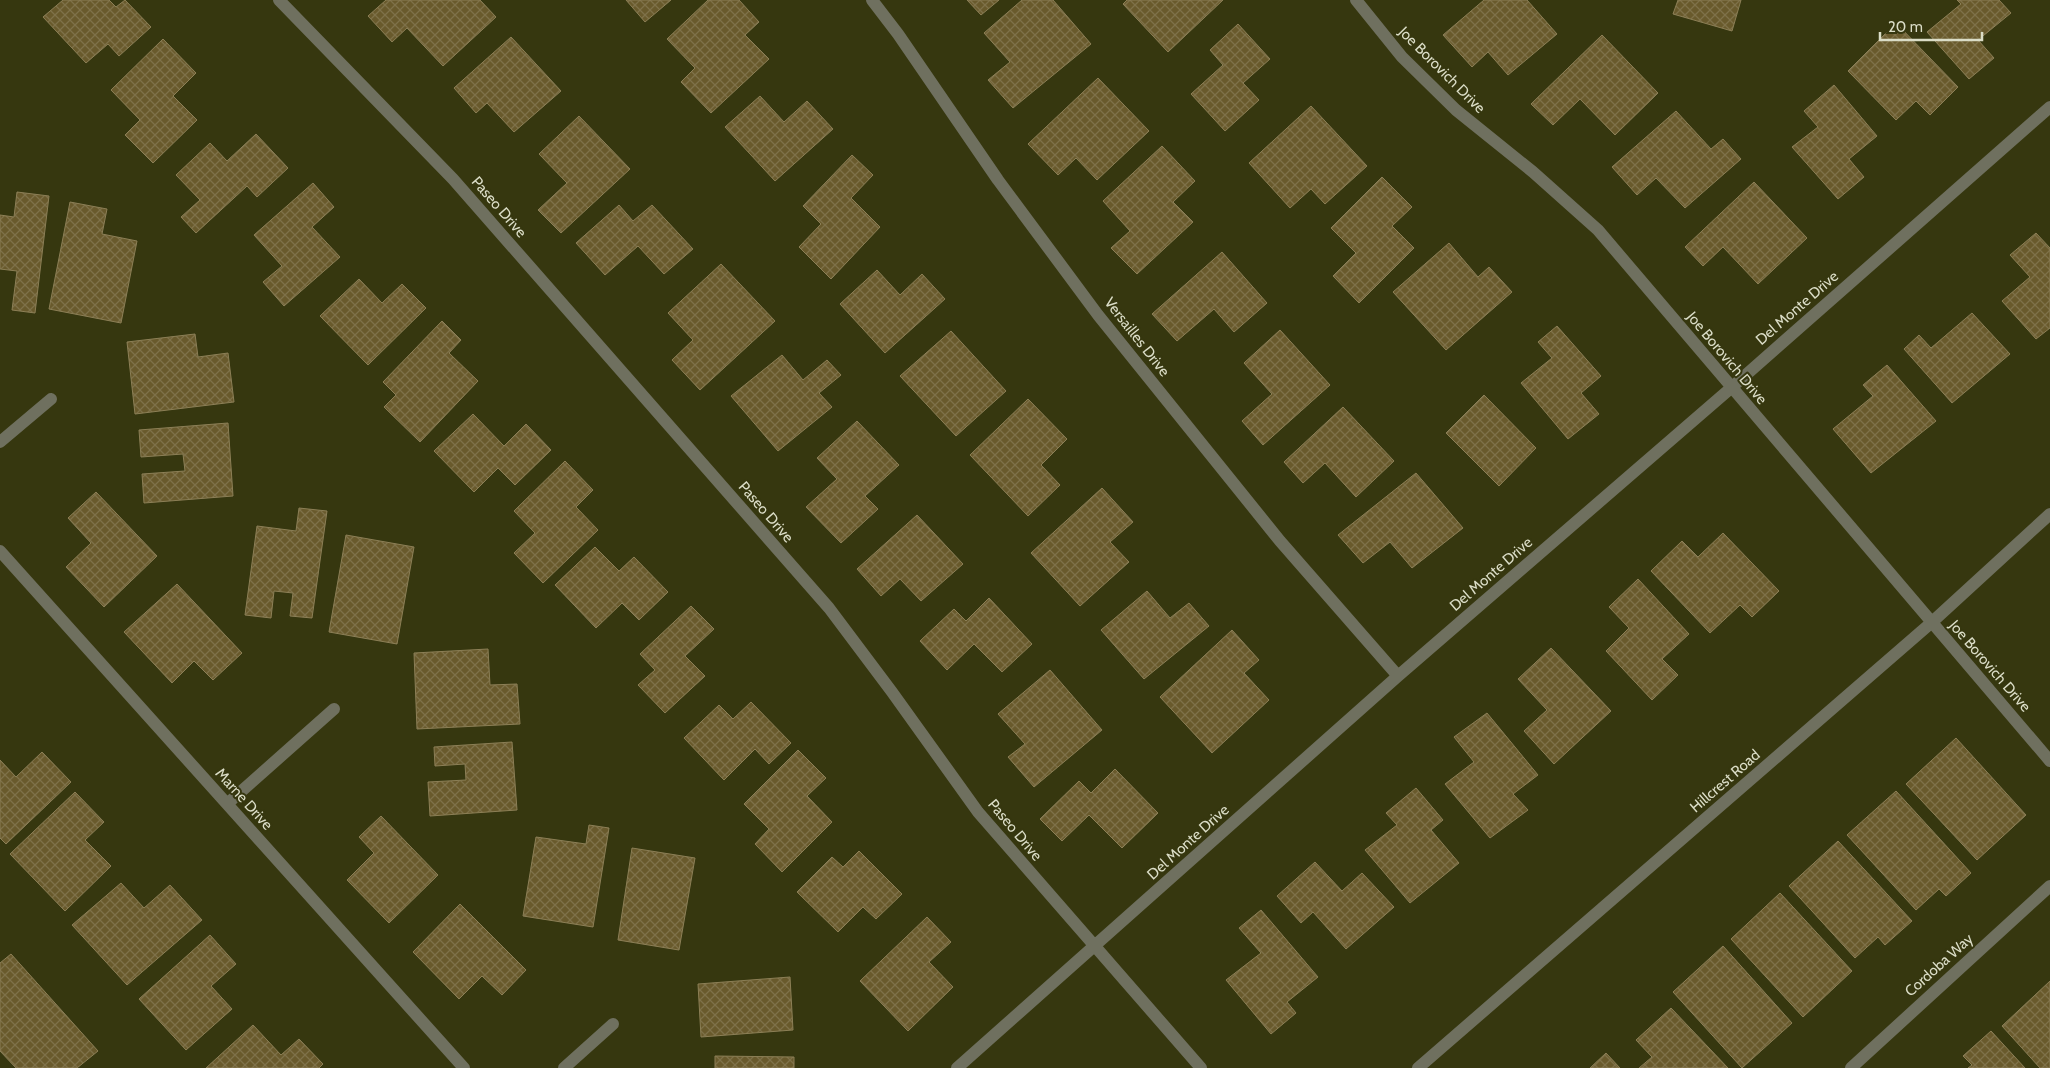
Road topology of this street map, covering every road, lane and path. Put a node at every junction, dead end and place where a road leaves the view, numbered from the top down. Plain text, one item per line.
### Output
1 (279, 0) edge
2 (872, 0) edge
3 (1356, 0) edge
4 (2050, 107) edge
5 (1731, 388) junction
6 (51, 399) dead end
7 (0, 442) edge
8 (2050, 514) edge
9 (0, 551) edge
10 (1931, 623) junction
11 (1398, 676) junction
12 (334, 709) dead end
13 (2050, 761) edge
14 (227, 804) junction
15 (2050, 886) edge
16 (1094, 947) junction
17 (613, 1024) dead end
18 (464, 1068) edge
19 (564, 1068) edge
20 (957, 1068) edge
21 (1201, 1068) edge
22 (1418, 1068) edge
23 (1850, 1068) edge

1 - 16 street, Paseo Drive
2 - 11 street, Versailles Drive
3 - 5 street, Joe Borovich Drive
4 - 5 street, Del Monte Drive
5 - 10 street, Joe Borovich Drive
5 - 11 street, Del Monte Drive
6 - 7 street
8 - 10 street, Hillcrest Road
9 - 14 street, Marne Drive
10 - 13 street, Joe Borovich Drive
10 - 22 street, Hillcrest Road
11 - 16 street, Del Monte Drive
12 - 14 street
14 - 18 street, Marne Drive
15 - 23 street, Cordoba Way
16 - 20 street, Del Monte Drive
16 - 21 street, Paseo Drive
17 - 19 street

